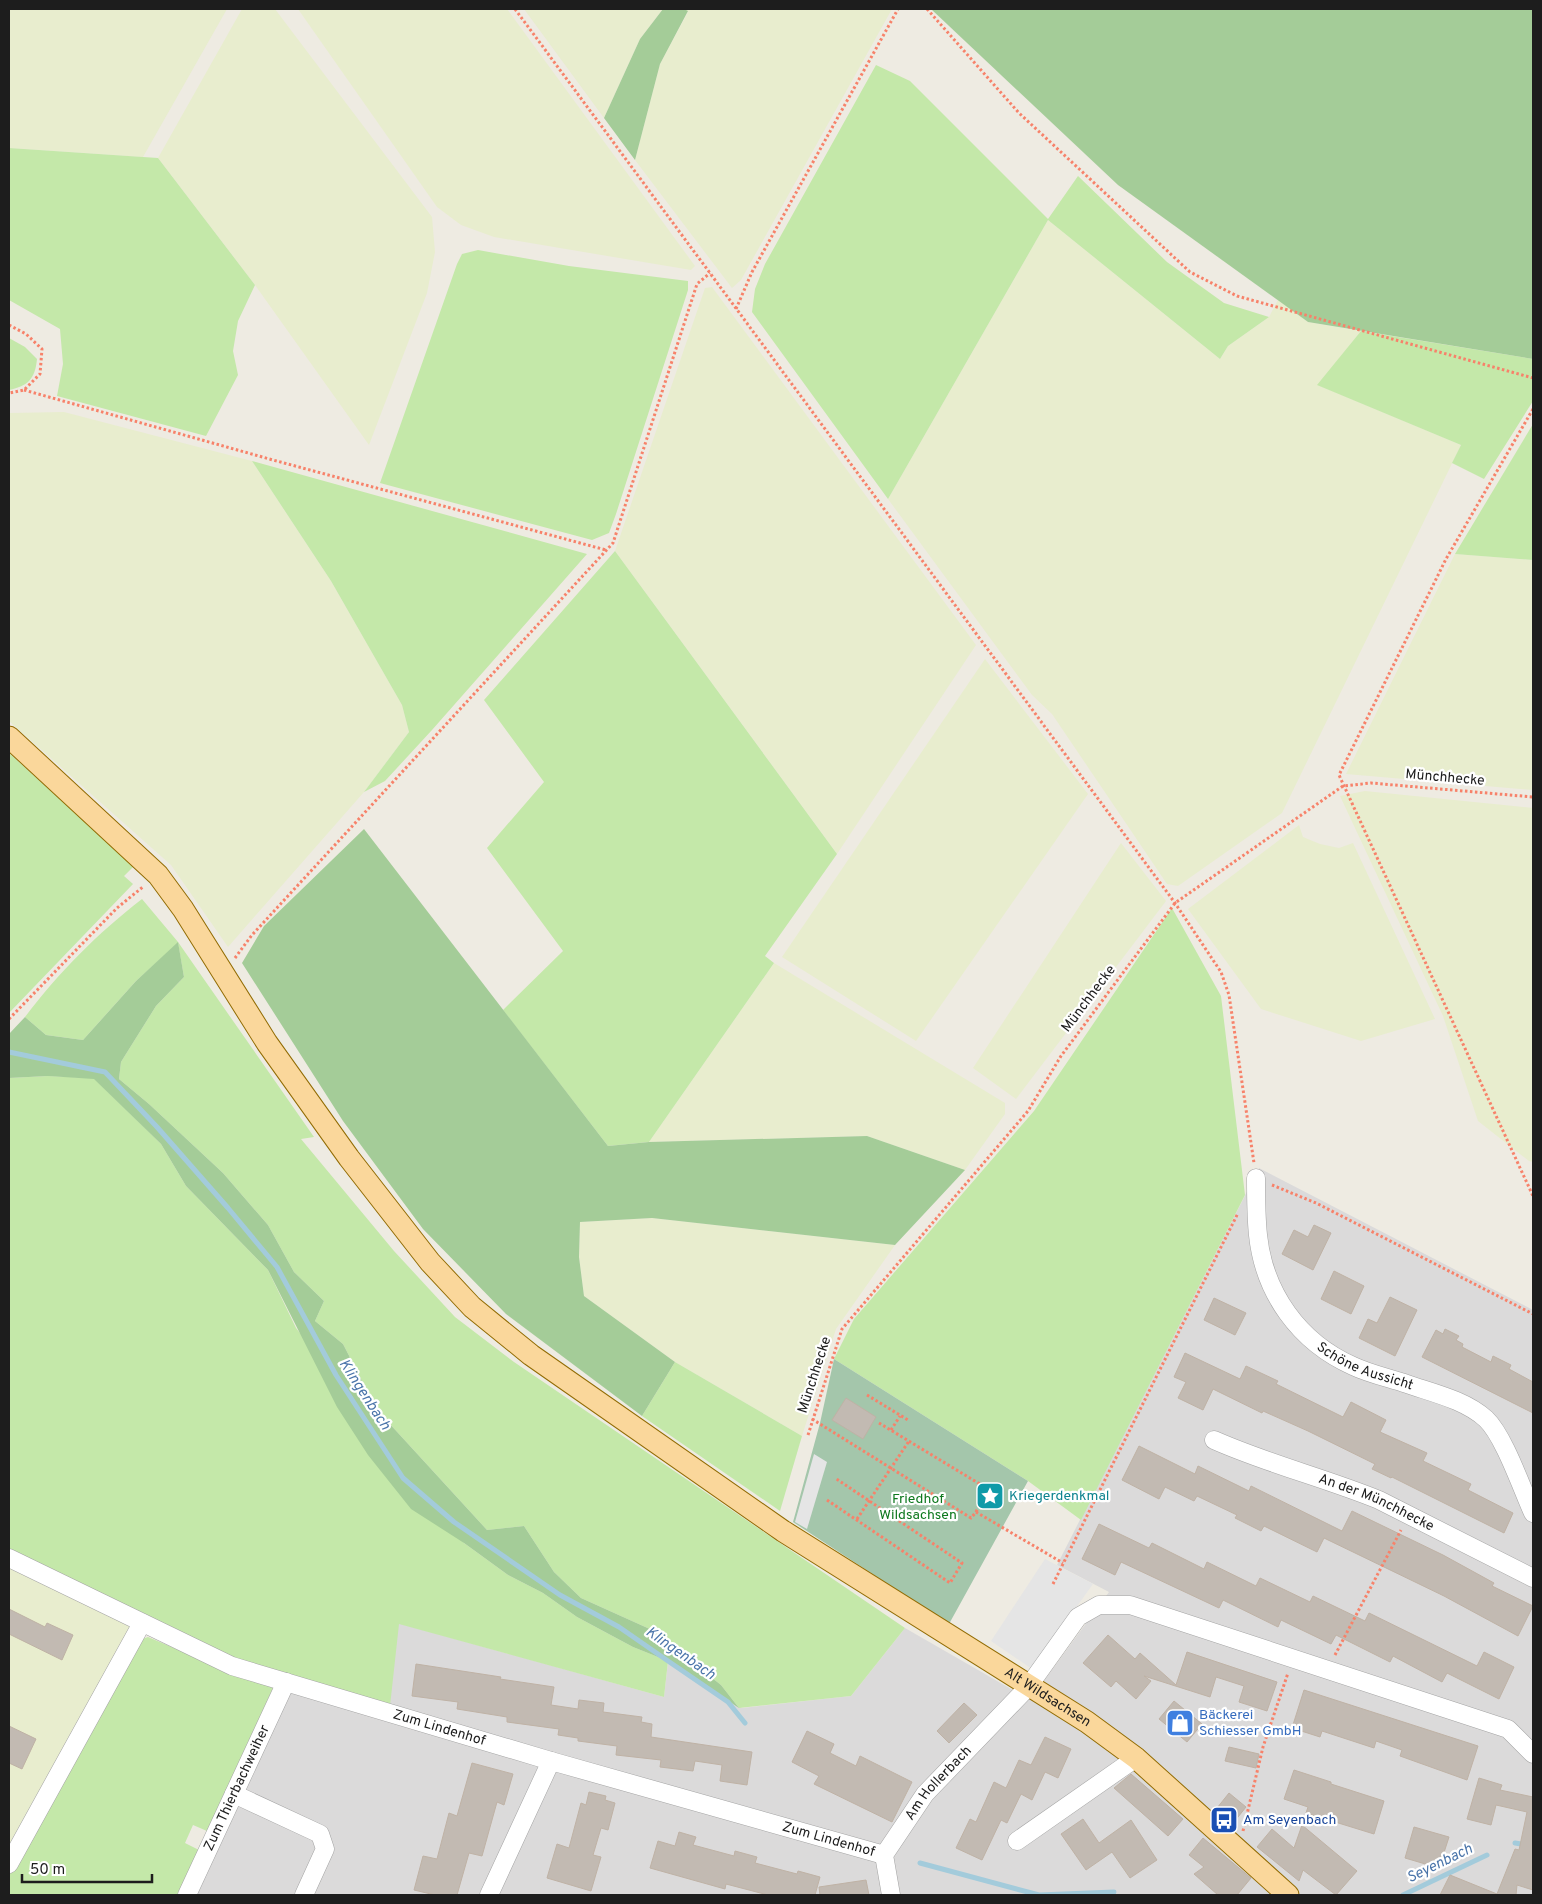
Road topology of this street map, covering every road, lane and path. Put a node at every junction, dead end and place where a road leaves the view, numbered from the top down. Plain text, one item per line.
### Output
1 (515, 9) edge
2 (898, 9) edge
3 (927, 9) edge
4 (710, 273) junction
5 (736, 309) junction
6 (9, 325) edge
7 (1533, 378) edge
8 (24, 390) junction
9 (9, 393) edge
10 (1533, 409) edge
11 (606, 550) junction
12 (9, 737) edge
13 (1342, 786) junction
14 (1533, 797) edge
15 (158, 875) junction
16 (1175, 903) junction
17 (223, 975) junction
18 (9, 1019) edge
19 (1256, 1178) junction
20 (1533, 1196) edge
21 (1243, 1204) dead end
22 (1533, 1314) edge
23 (867, 1395) dead end
24 (900, 1416) junction
25 (812, 1419) junction
26 (908, 1420) dead end
27 (879, 1423) dead end
28 (891, 1430) junction
29 (808, 1435) dead end
30 (1214, 1440) dead end
31 (909, 1442) junction
32 (891, 1468) junction
33 (835, 1478) dead end
34 (988, 1489) junction
35 (984, 1496) junction
36 (827, 1500) dead end
37 (869, 1501) junction
38 (976, 1512) junction
39 (1409, 1514) junction
40 (1533, 1514) edge
41 (857, 1519) junction
42 (9, 1558) edge
43 (1064, 1563) junction
44 (1533, 1578) edge
45 (1053, 1584) dead end
46 (142, 1623) junction
47 (1294, 1659) junction
48 (1328, 1670) junction
49 (286, 1682) junction
50 (1028, 1686) junction
51 (1533, 1754) edge
52 (1136, 1758) junction
53 (551, 1761) junction
54 (234, 1794) junction
55 (1017, 1841) dead end
56 (1238, 1851) junction
57 (884, 1856) junction
58 (9, 1864) edge
59 (187, 1895) edge
60 (304, 1895) edge
61 (489, 1895) edge
62 (891, 1895) edge
63 (1288, 1895) edge

1 - 4 path
2 - 5 path
3 - 7 path
4 - 5 path
4 - 11 path
5 - 16 path
6 - 8 path
8 - 9 path
8 - 11 path
10 - 13 path
11 - 17 path
12 - 15 main road, Alt Wildsachsen
13 - 14 path, Münchhecke
13 - 16 path, Münchhecke
13 - 20 path
15 - 17 main road, Alt Wildsachsen
15 - 18 path
16 - 19 path
16 - 25 path, Münchhecke
17 - 50 main road, Alt Wildsachsen
19 - 22 path
19 - 40 street, Schöne Aussicht
21 - 43 path
23 - 24 path
24 - 26 path
24 - 28 path
25 - 29 path, Münchhecke
25 - 32 path
27 - 28 path
28 - 31 path
30 - 39 street, An der Münchhecke
31 - 32 path
31 - 34 path
32 - 37 path
32 - 38 path
33 - 37 path
34 - 35 path
34 - 35 path
35 - 38 path
36 - 41 path
37 - 41 path
37 - 41 path
38 - 43 path
39 - 44 street, An der Münchhecke
39 - 48 path
42 - 46 street, Zum Lindenhof
43 - 45 path
46 - 49 street, Zum Lindenhof
46 - 58 street
47 - 48 street
47 - 50 street
47 - 56 path
48 - 51 street
49 - 53 street, Zum Lindenhof
49 - 54 street, Zum Thierbachweiher
50 - 52 main road, Alt Wildsachsen
50 - 57 street, Am Hollerbach
52 - 55 street
52 - 56 main road, Alt Wildsachsen
53 - 57 street, Zum Lindenhof
53 - 61 street
54 - 59 street, Zum Thierbachweiher
54 - 60 street
56 - 63 main road, Alt Wildsachsen
57 - 62 street

